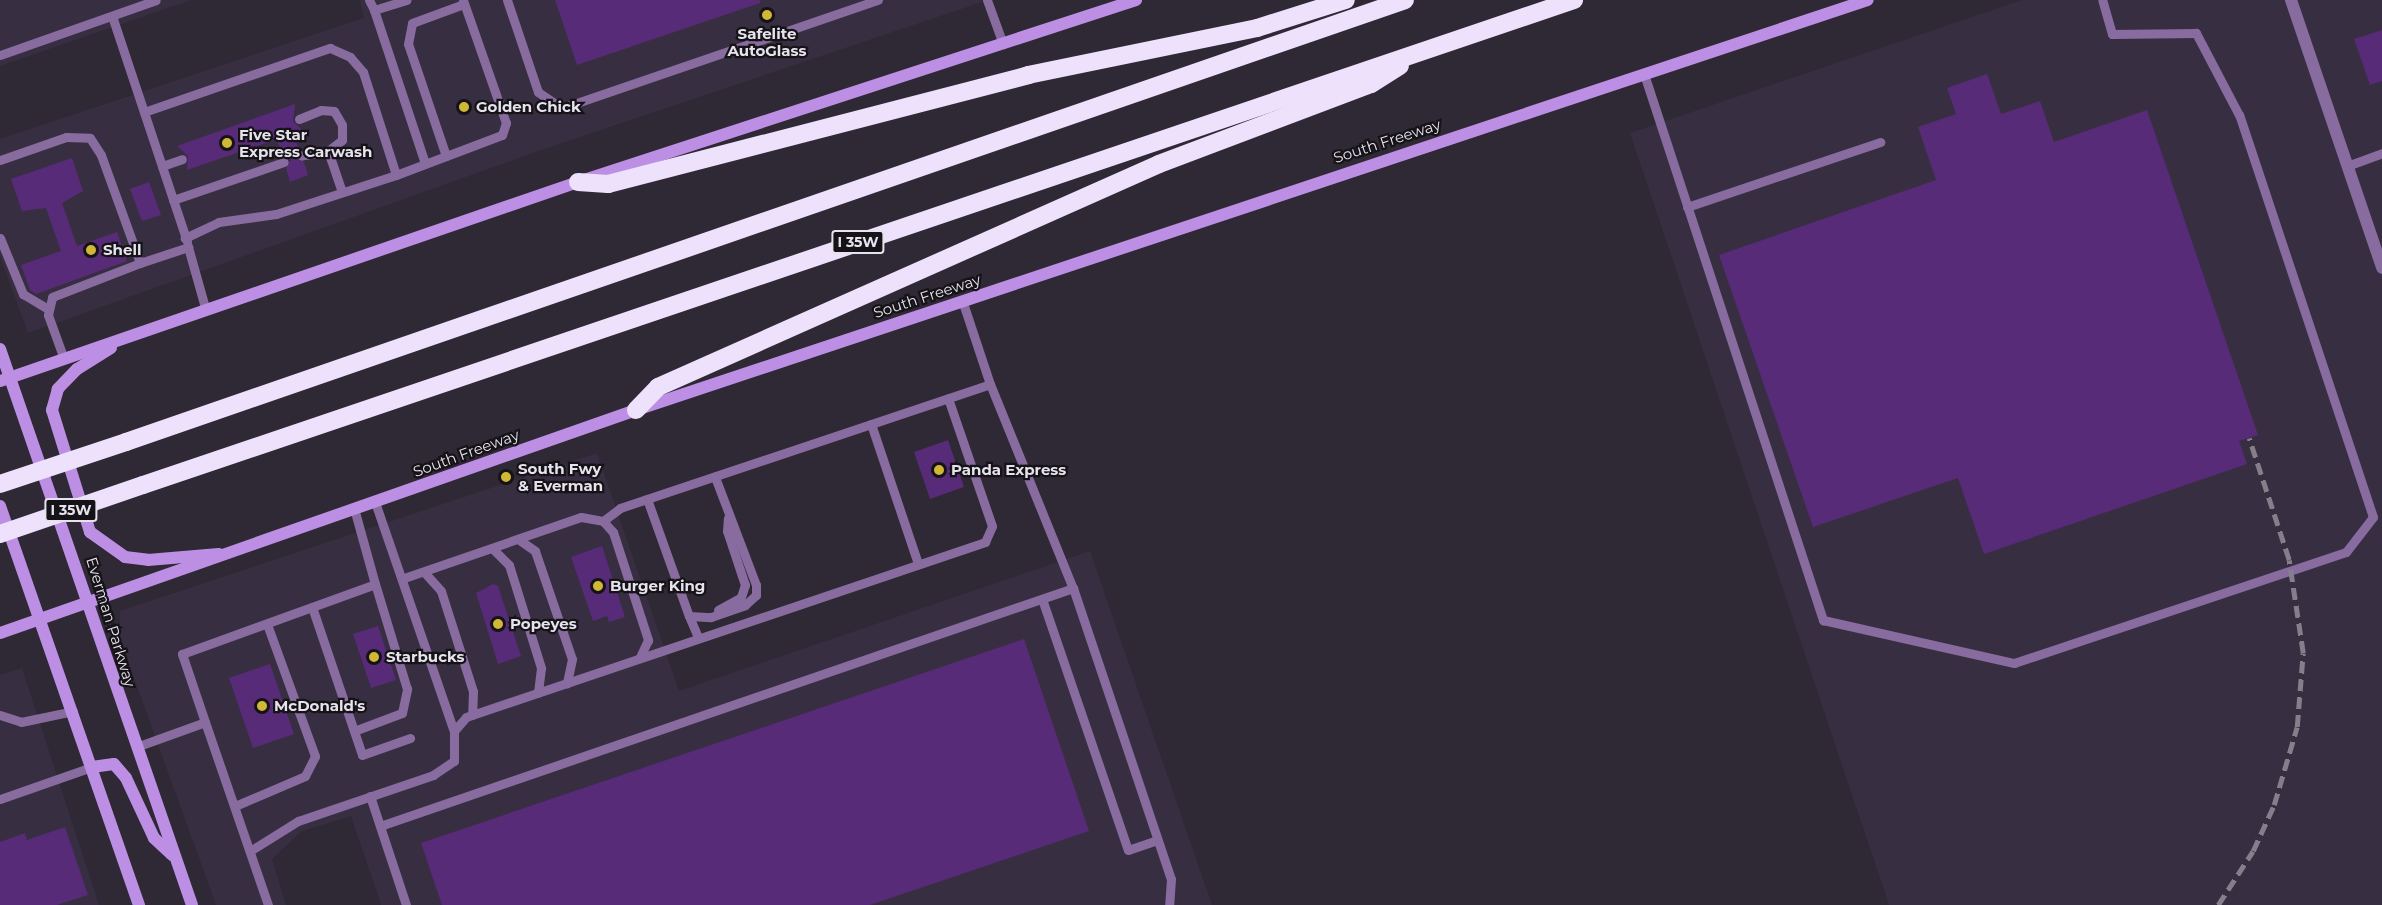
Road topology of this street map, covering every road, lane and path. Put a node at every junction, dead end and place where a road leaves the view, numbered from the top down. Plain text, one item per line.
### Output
1 (156, 0) edge
2 (369, 0) edge
3 (407, 0) edge
4 (507, 0) edge
5 (878, 0) edge
6 (987, 0) edge
7 (1136, 0) edge
8 (1346, 0) edge
9 (1405, 0) edge
10 (1574, 0) edge
11 (1868, 0) edge
12 (2102, 0) edge
13 (2291, 0) edge
14 (463, 2) edge
15 (374, 10) junction
16 (111, 16) junction
17 (1003, 44) junction
18 (1422, 51) junction
19 (0, 55) edge
20 (1644, 74) junction
21 (144, 112) junction
22 (299, 119) dead end
23 (1880, 142) dead end
24 (328, 151) junction
25 (2382, 153) edge
26 (301, 156) dead end
27 (446, 156) junction
28 (182, 159) dead end
29 (0, 160) edge
30 (284, 162) dead end
31 (425, 164) junction
32 (162, 166) junction
33 (2348, 166) junction
34 (396, 175) junction
35 (578, 182) junction
36 (342, 192) junction
37 (173, 200) junction
38 (1687, 207) junction
39 (0, 238) edge
40 (187, 242) junction
41 (140, 263) junction
42 (2382, 268) edge
43 (963, 303) junction
44 (48, 309) junction
45 (206, 311) junction
46 (127, 338) junction
47 (0, 349) edge
48 (64, 359) junction
49 (5, 379) edge
50 (990, 384) junction
51 (948, 398) junction
52 (636, 410) junction
53 (871, 424) junction
54 (715, 477) junction
55 (0, 484) edge
56 (647, 499) junction
57 (376, 505) junction
58 (0, 506) edge
59 (355, 512) junction
60 (603, 521) junction
61 (0, 534) edge
62 (518, 539) junction
63 (492, 548) junction
64 (237, 553) junction
65 (918, 564) junction
66 (424, 572) junction
67 (404, 578) junction
68 (375, 585) junction
69 (1072, 588) junction
70 (1042, 598) junction
71 (92, 603) junction
72 (312, 607) junction
73 (689, 616) junction
74 (41, 620) junction
75 (267, 624) junction
76 (0, 633) edge
77 (698, 637) junction
78 (640, 657) junction
79 (567, 683) junction
80 (538, 693) junction
81 (73, 711) junction
82 (0, 715) edge
83 (472, 715) junction
84 (205, 722) junction
85 (454, 730) junction
86 (354, 731) junction
87 (410, 738) dead end
88 (136, 747) junction
89 (92, 767) junction
90 (370, 796) junction
91 (0, 800) edge
92 (235, 806) junction
93 (380, 826) junction
94 (1157, 840) junction
95 (250, 851) junction
96 (176, 857) junction
97 (139, 905) edge
98 (192, 905) edge
99 (268, 905) edge
100 (406, 905) edge
101 (1169, 905) edge

1 - 16 lane
2 - 15 lane
3 - 15 lane
4 - 5 lane
6 - 17 lane
7 - 17 main road
8 - 35 highway
9 - 55 highway, bridge
10 - 18 highway, I 35W
11 - 20 main road, South Freeway
12 - 38 lane
13 - 33 street
14 - 27 lane
14 - 27 lane
15 - 31 lane
16 - 19 lane
16 - 21 lane
17 - 35 main road
18 - 52 highway
18 - 61 highway, I 35W, bridge
20 - 38 lane
20 - 43 main road, South Freeway
21 - 32 lane
21 - 34 lane
22 - 24 lane
23 - 38 lane
24 - 26 lane
24 - 36 lane
25 - 33 lane
27 - 31 lane
28 - 32 lane
29 - 41 lane
30 - 37 lane
31 - 34 lane
32 - 37 lane
33 - 42 street
34 - 36 lane
35 - 45 main road
36 - 40 lane
37 - 40 lane
39 - 44 lane
40 - 41 lane
40 - 45 lane
41 - 44 lane
43 - 50 lane
43 - 52 main road, South Freeway
44 - 48 lane
45 - 46 main road
46 - 48 main road
46 - 64 main road
47 - 49 main road, Everman Parkway
48 - 49 main road
49 - 71 main road, Everman Parkway
50 - 51 lane
50 - 69 lane
51 - 53 lane
51 - 65 lane
52 - 57 main road, South Freeway
53 - 54 lane
53 - 65 lane
54 - 56 lane
54 - 73 lane
56 - 60 lane
56 - 73 lane
57 - 59 main road, South Freeway
57 - 67 lane
58 - 74 main road
59 - 64 main road, South Freeway
59 - 68 lane
60 - 62 lane
60 - 78 lane
62 - 63 lane
62 - 79 lane
63 - 66 lane
63 - 80 lane
64 - 71 main road, South Freeway
65 - 77 lane
66 - 67 lane
66 - 83 lane
67 - 85 lane
68 - 72 lane
68 - 86 lane
69 - 70 lane
69 - 94 lane
70 - 93 lane
70 - 94 lane
71 - 74 main road, South Freeway
71 - 88 main road, Everman Parkway
72 - 75 lane
72 - 86 lane
73 - 77 lane
74 - 76 main road, South Freeway
74 - 81 main road
75 - 84 lane
75 - 92 lane
77 - 78 lane
78 - 79 lane
79 - 80 lane
80 - 83 lane
81 - 82 lane
81 - 89 main road
83 - 85 lane
84 - 88 lane
84 - 92 lane
85 - 90 lane
86 - 87 lane
88 - 96 main road, Everman Parkway
89 - 91 lane
89 - 96 main road
89 - 97 main road
90 - 93 lane
90 - 95 lane
92 - 95 lane
93 - 100 lane
94 - 101 lane
95 - 99 lane
96 - 98 main road, Everman Parkway

